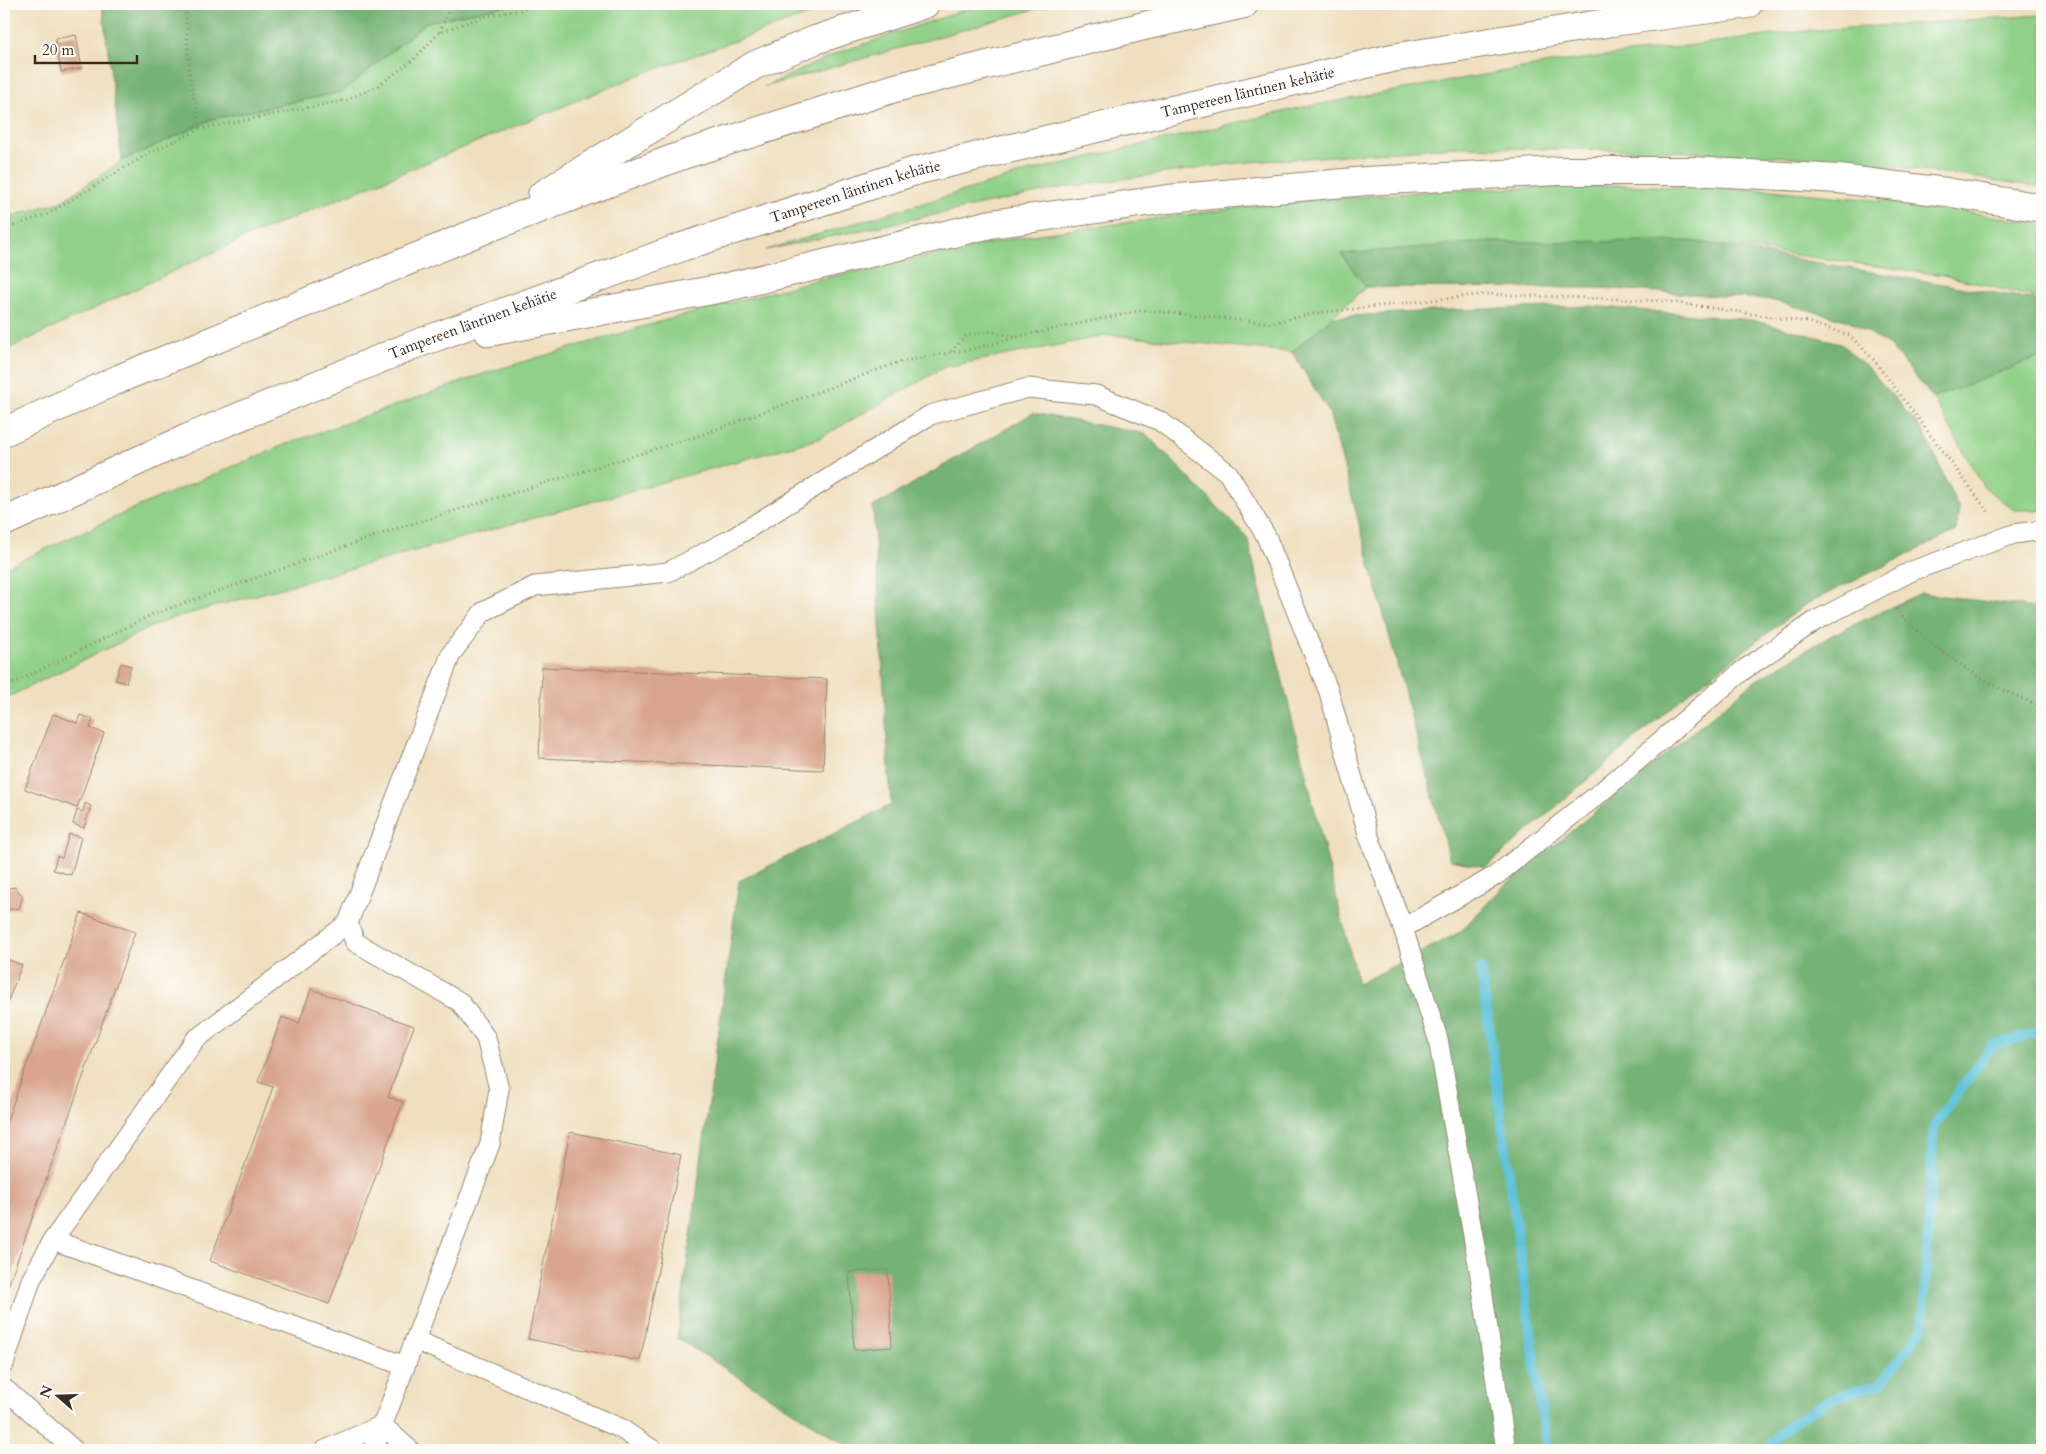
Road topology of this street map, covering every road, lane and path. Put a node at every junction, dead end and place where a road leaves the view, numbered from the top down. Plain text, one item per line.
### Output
1 (190, 4) edge
2 (450, 4) edge
3 (550, 4) edge
4 (926, 4) edge
5 (1244, 4) edge
6 (1748, 4) edge
7 (440, 32) junction
8 (200, 129) junction
9 (2042, 208) edge
10 (488, 228) junction
11 (4, 229) edge
12 (1017, 337) junction
13 (411, 346) junction
14 (950, 351) junction
15 (4, 432) edge
16 (4, 522) edge
17 (2042, 530) edge
18 (2014, 534) junction
19 (1879, 589) junction
20 (4, 688) edge
21 (2042, 706) edge
22 (348, 923) junction
23 (1403, 928) junction
24 (52, 1240) junction
25 (415, 1340) junction
26 (4, 1364) edge
27 (405, 1366) junction
28 (4, 1388) edge
29 (382, 1425) junction
30 (74, 1450) edge
31 (325, 1450) edge
32 (373, 1450) edge
33 (410, 1450) edge
34 (653, 1450) edge
35 (1506, 1450) edge

1 - 8 path
2 - 7 path
3 - 7 path
4 - 10 highway
5 - 10 highway
6 - 13 highway, Tampereen läntinen kehätie
7 - 8 path
8 - 11 path
9 - 13 highway
10 - 15 highway
12 - 14 path
12 - 14 path
12 - 18 path
13 - 16 highway, Tampereen läntinen kehätie
14 - 20 path
17 - 18 lane
18 - 19 lane
19 - 21 path
19 - 23 lane
22 - 23 lane
22 - 24 lane
22 - 25 lane
23 - 35 lane
24 - 26 lane
24 - 27 lane
25 - 27 lane
25 - 34 lane
27 - 29 lane
28 - 30 lane
29 - 31 lane
29 - 32 lane
29 - 33 lane

